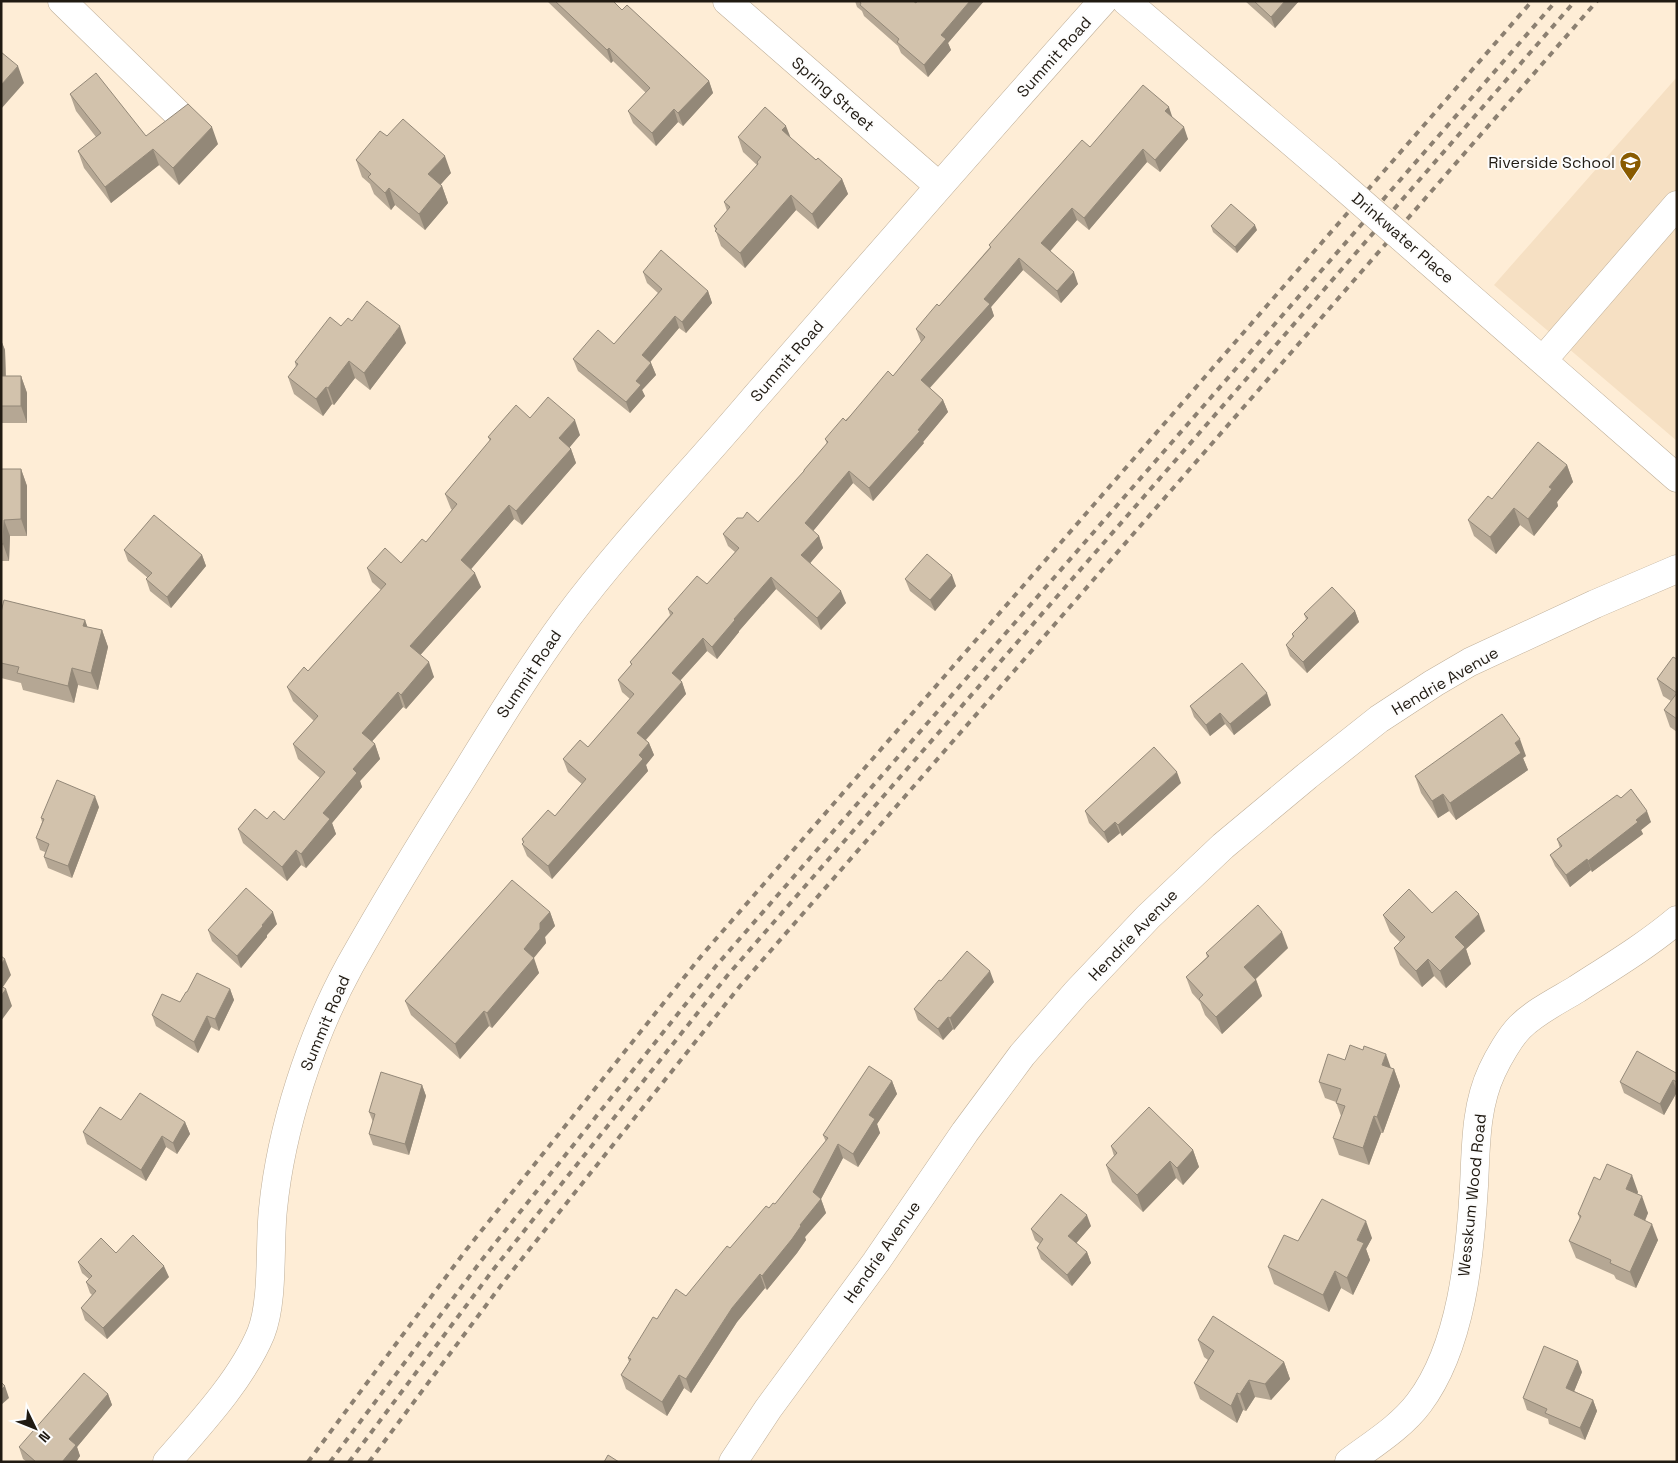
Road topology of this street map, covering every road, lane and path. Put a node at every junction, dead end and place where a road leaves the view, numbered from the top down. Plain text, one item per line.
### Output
1 (62, 1) edge
2 (727, 1) edge
3 (1103, 1) edge
4 (1126, 1) edge
5 (178, 114) edge
6 (939, 186) junction
7 (1677, 205) edge
8 (1542, 360) junction
9 (1677, 478) edge
10 (1677, 569) edge
11 (1677, 920) edge
12 (167, 1462) edge
13 (733, 1462) edge
14 (1349, 1462) edge

1 - 5 street
2 - 6 street, Spring Street
3 - 6 street, Summit Road
4 - 8 street, Drinkwater Place, bridge
6 - 12 street, Summit Road
7 - 8 street
8 - 9 street, Drinkwater Place
10 - 13 street, Hendrie Avenue
11 - 14 street, Wesskum Wood Road

